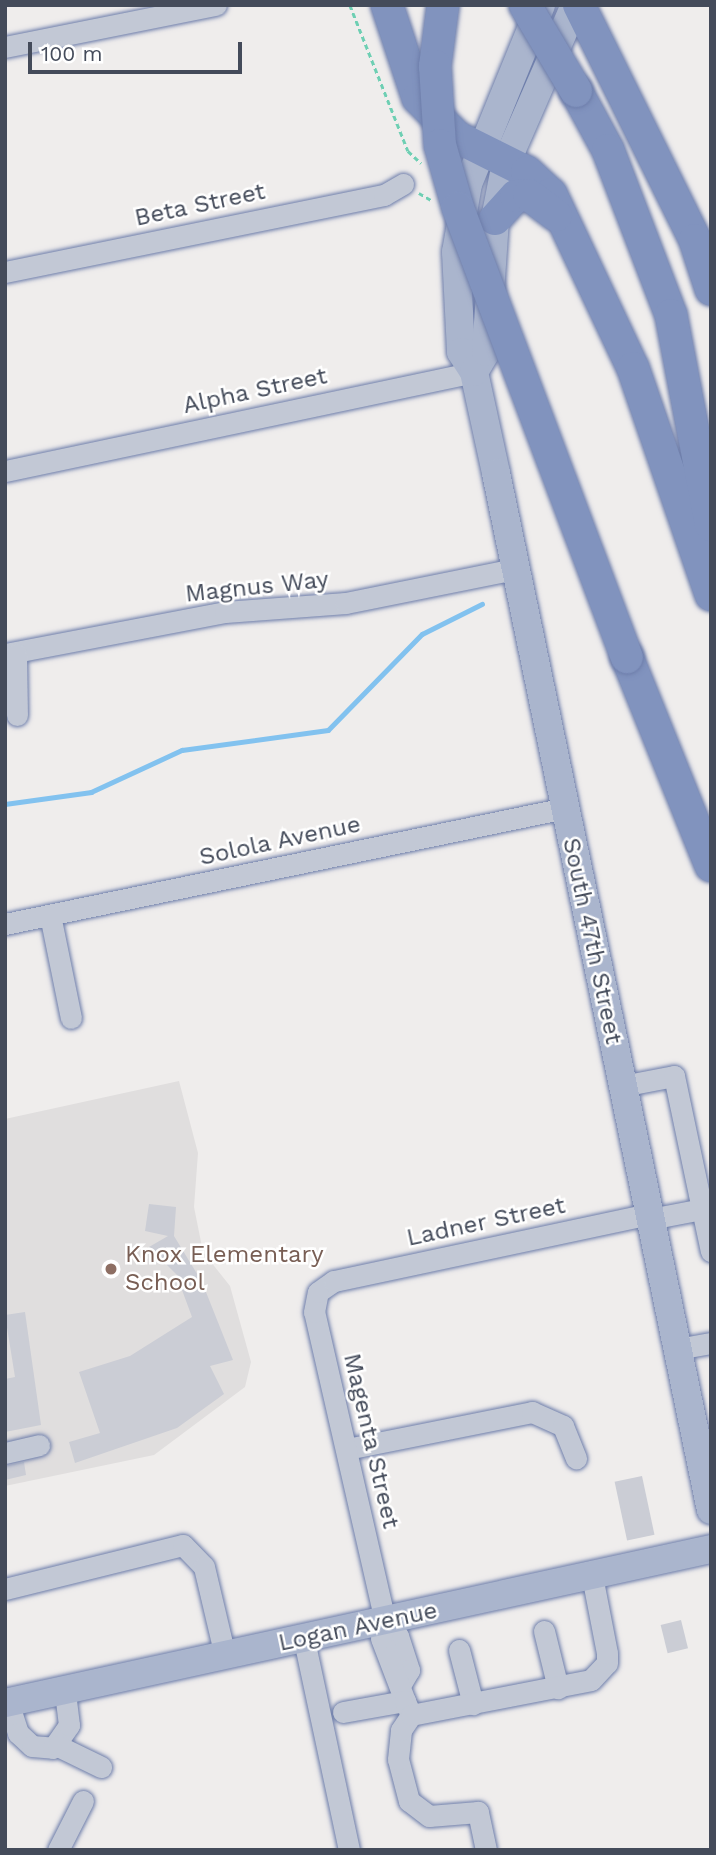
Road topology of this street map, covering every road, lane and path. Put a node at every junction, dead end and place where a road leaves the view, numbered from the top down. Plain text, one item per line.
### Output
1 (216, 5) edge
2 (350, 5) edge
3 (387, 5) edge
4 (443, 5) edge
5 (525, 5) edge
6 (541, 5) edge
7 (577, 5) edge
8 (5, 47) edge
9 (492, 157) junction
10 (426, 166) dead end
11 (404, 184) dead end
12 (432, 192) dead end
13 (435, 202) dead end
14 (495, 219) junction
15 (570, 230) junction
16 (5, 272) edge
17 (711, 289) edge
18 (474, 372) junction
19 (5, 471) edge
20 (711, 525) edge
21 (514, 569) junction
22 (711, 595) edge
23 (11, 654) edge
24 (17, 715) dead end
25 (565, 808) junction
26 (711, 866) edge
27 (50, 915) junction
28 (5, 924) edge
29 (71, 1018) dead end
30 (622, 1086) junction
31 (702, 1209) junction
32 (650, 1216) junction
33 (711, 1251) edge
34 (334, 1281) joint
35 (711, 1343) edge
36 (677, 1349) junction
37 (39, 1445) dead end
38 (347, 1448) junction
39 (5, 1453) edge
40 (576, 1459) dead end
41 (711, 1510) edge
42 (711, 1549) edge
43 (592, 1576) junction
44 (5, 1589) edge
45 (385, 1621) junction
46 (544, 1632) dead end
47 (304, 1640) junction
48 (459, 1650) dead end
49 (225, 1656) junction
50 (558, 1688) junction
51 (65, 1691) junction
52 (406, 1699) junction
53 (7, 1702) edge
54 (473, 1704) junction
55 (343, 1712) dead end
56 (58, 1746) junction
57 (102, 1767) dead end
58 (83, 1801) dead end
59 (58, 1850) edge
60 (349, 1850) edge
61 (486, 1850) edge

1 - 8 street
2 - 10 path
3 - 9 highway
4 - 26 highway, bridge
5 - 20 highway, bridge
6 - 9 main road, South 47th Street
7 - 9 main road, South 47th Street
7 - 17 highway
9 - 14 main road, South 47th Street
9 - 15 highway
9 - 18 main road, South 47th Street
11 - 16 street, Beta Street
12 - 13 path
14 - 15 highway
14 - 18 main road, South 47th Street
15 - 22 highway
18 - 19 street, Alpha Street
18 - 21 main road, South 47th Street
21 - 23 street, Magnus Way
21 - 25 main road, South 47th Street
23 - 24 street
25 - 27 street, Solola Avenue
25 - 30 main road, South 47th Street
27 - 28 street, Solola Avenue
27 - 29 street
30 - 31 street
30 - 32 main road, South 47th Street
31 - 32 street, Ladner Street
31 - 33 street
32 - 34 street, Ladner Street
32 - 36 main road, South 47th Street
34 - 38 street, Magenta Street
35 - 36 street
36 - 41 main road, South 47th Street
37 - 39 street
38 - 40 street
38 - 45 street, Magenta Street
42 - 43 main road, Logan Avenue
43 - 45 main road, Logan Avenue
43 - 50 street
44 - 49 street
45 - 47 main road, Logan Avenue
45 - 52 street, Magenta Street
46 - 50 street
47 - 49 main road, Logan Avenue
47 - 60 street
48 - 54 street
49 - 51 main road, Logan Avenue
50 - 54 street
51 - 53 main road, Logan Avenue
51 - 56 street
52 - 54 street
52 - 55 street
52 - 61 street
53 - 56 street
56 - 57 street
58 - 59 street

